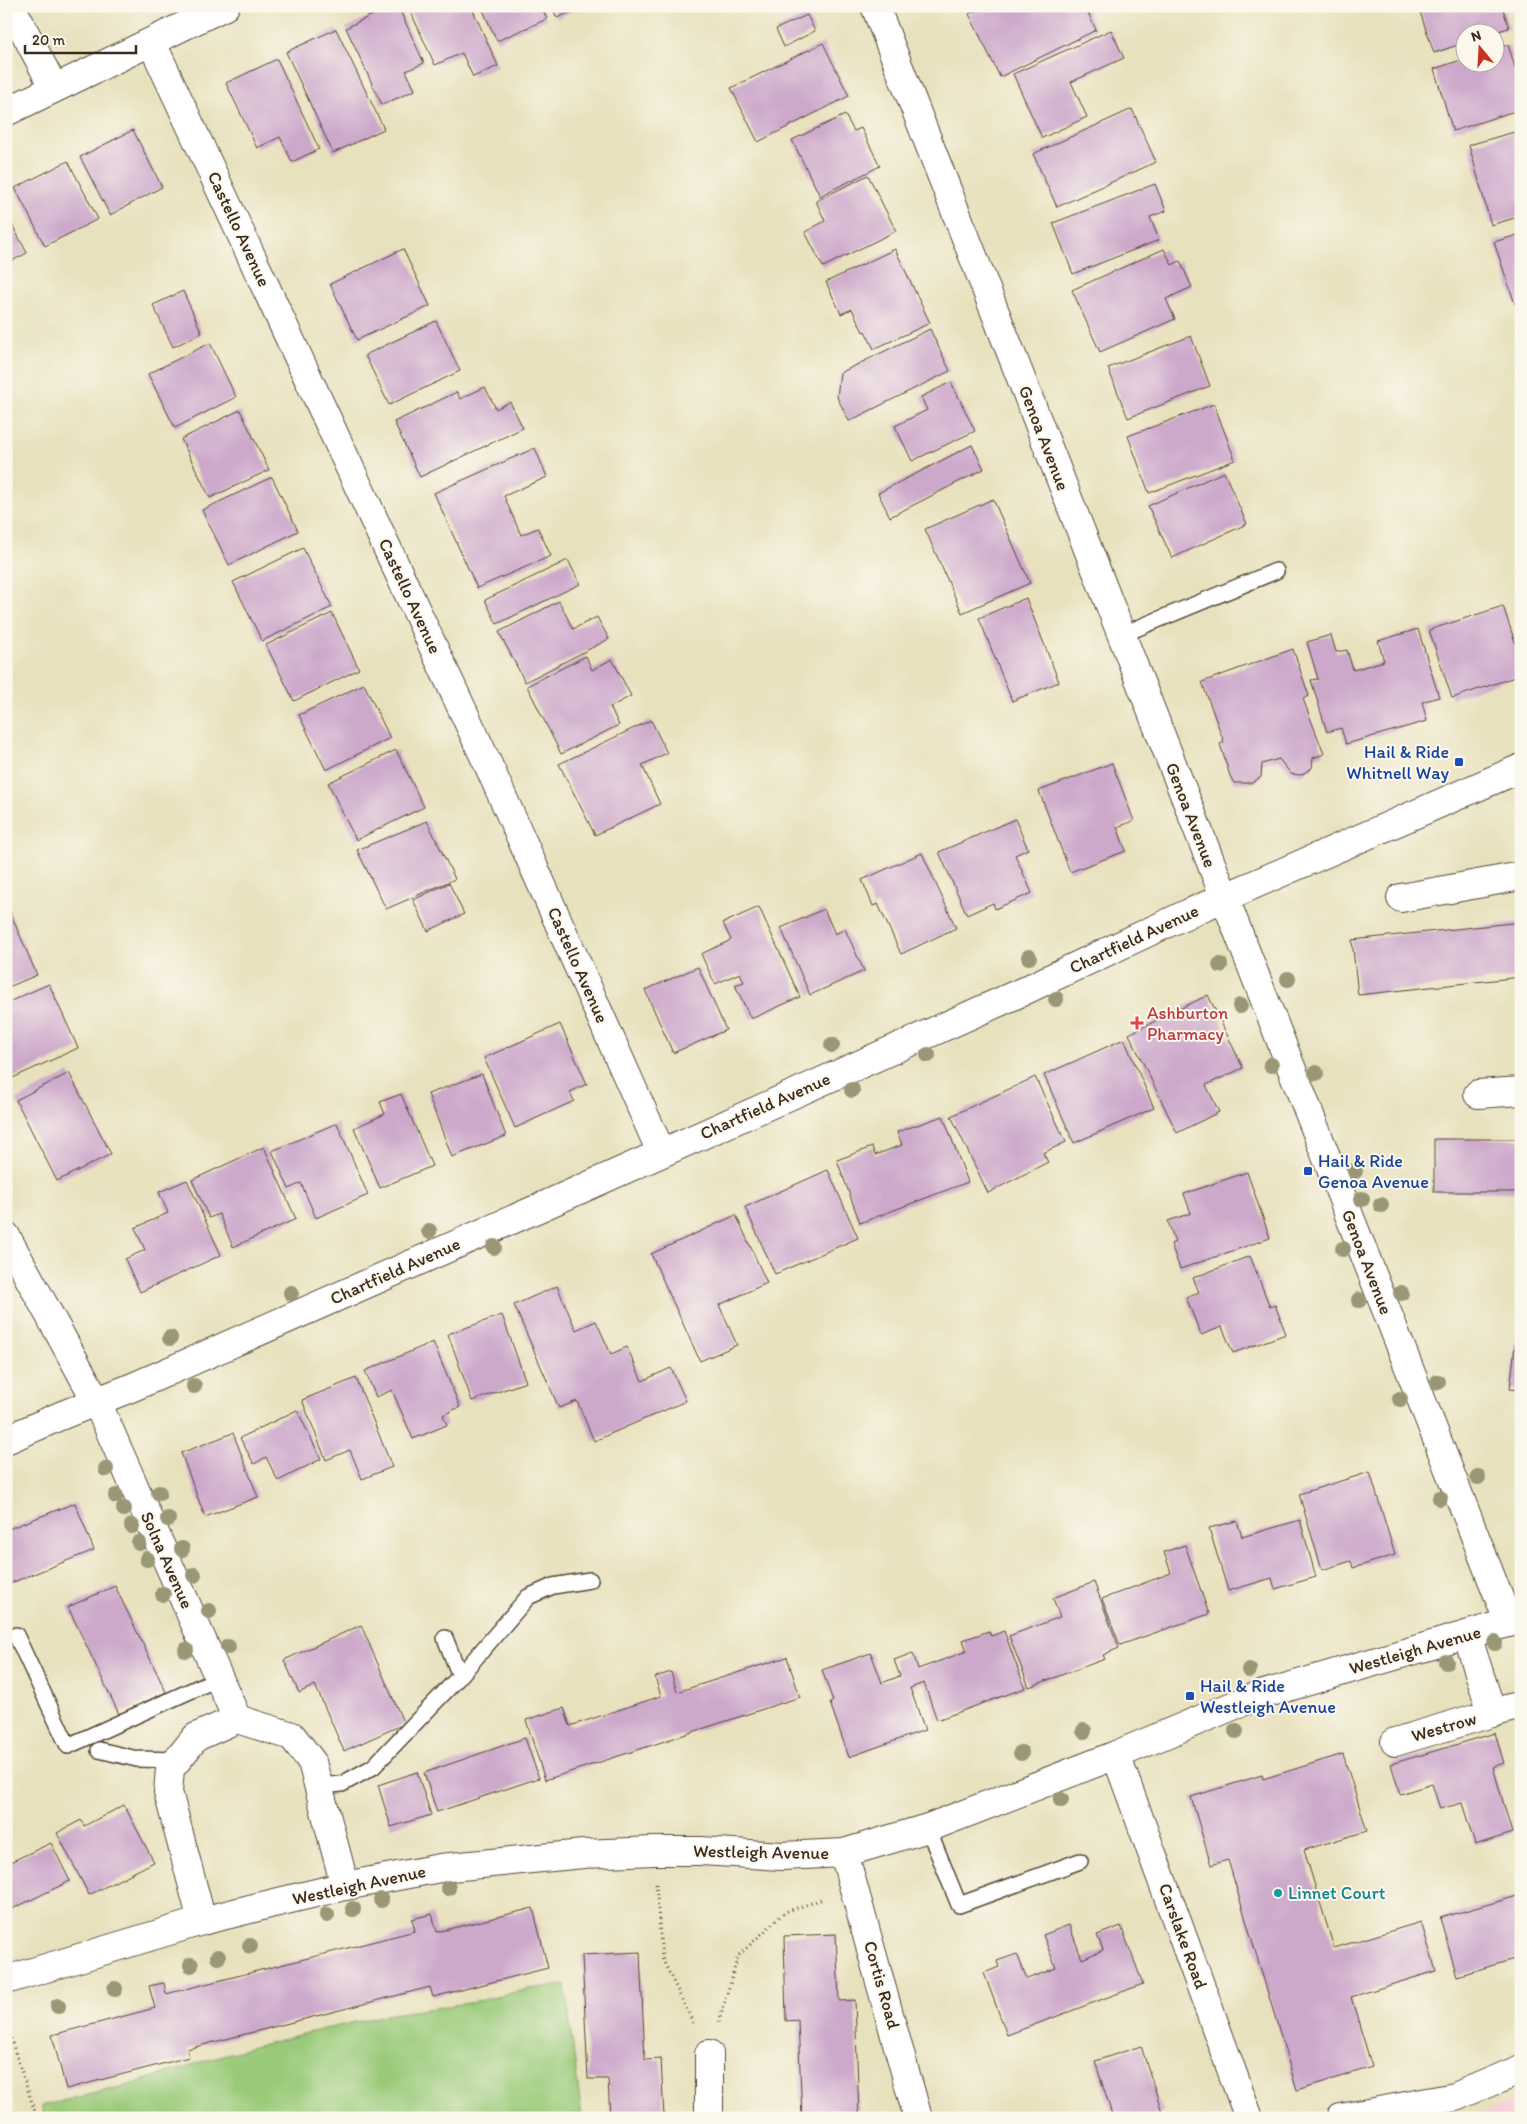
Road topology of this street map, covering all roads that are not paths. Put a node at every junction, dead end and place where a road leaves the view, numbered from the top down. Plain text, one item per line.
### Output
1 (11, 6) edge
2 (225, 6) edge
3 (875, 6) edge
4 (152, 43) junction
5 (54, 88) junction
6 (6, 112) edge
7 (1276, 571) dead end
8 (1121, 634) junction
9 (1521, 768) edge
10 (1521, 876) edge
11 (1223, 898) junction
12 (1402, 898) dead end
13 (1521, 1091) edge
14 (1478, 1094) dead end
15 (661, 1152) junction
16 (6, 1236) edge
17 (97, 1402) junction
18 (6, 1440) edge
19 (590, 1580) dead end
20 (1515, 1621) edge
21 (16, 1635) dead end
22 (1467, 1635) junction
23 (445, 1638) dead end
24 (460, 1676) junction
25 (219, 1678) junction
26 (1521, 1705) edge
27 (1492, 1713) junction
28 (237, 1719) junction
29 (1395, 1742) dead end
30 (99, 1750) dead end
31 (1116, 1755) junction
32 (178, 1760) junction
33 (318, 1786) junction
34 (928, 1828) junction
35 (844, 1853) junction
36 (1080, 1861) dead end
37 (344, 1886) junction
38 (202, 1921) junction
39 (6, 1980) edge
40 (709, 2055) road end
41 (1521, 2069) edge
42 (709, 2118) edge
43 (918, 2118) edge
44 (1249, 2118) edge
45 (1341, 2118) edge

1 - 5 street
2 - 4 street
3 - 8 street, Genoa Avenue
4 - 5 street
4 - 15 street, Castello Avenue
5 - 6 street
7 - 8 lane
8 - 11 street, Genoa Avenue
9 - 11 street, Chartfield Avenue
10 - 12 street
11 - 15 street, Chartfield Avenue
11 - 20 street, Genoa Avenue
13 - 14 street
15 - 17 street, Chartfield Avenue
16 - 17 street, Solna Avenue
17 - 18 street, Chartfield Avenue
17 - 25 street, Solna Avenue
19 - 24 lane
20 - 22 street, Westleigh Avenue
21 - 25 lane
22 - 27 street, Westrow
22 - 31 street, Westleigh Avenue
23 - 24 lane
24 - 33 lane
25 - 28 street, Solna Avenue
26 - 27 street, Westrow
27 - 29 street, Westrow
28 - 32 street
28 - 33 street
30 - 32 lane
31 - 34 street, Westleigh Avenue
31 - 44 street, Carslake Road
32 - 38 street
33 - 37 street
34 - 35 street, Westleigh Avenue
34 - 36 lane
35 - 37 street, Westleigh Avenue
35 - 43 street, Cortis Road
37 - 38 street, Westleigh Avenue
38 - 39 street, Westleigh Avenue
40 - 42 street
41 - 45 street

